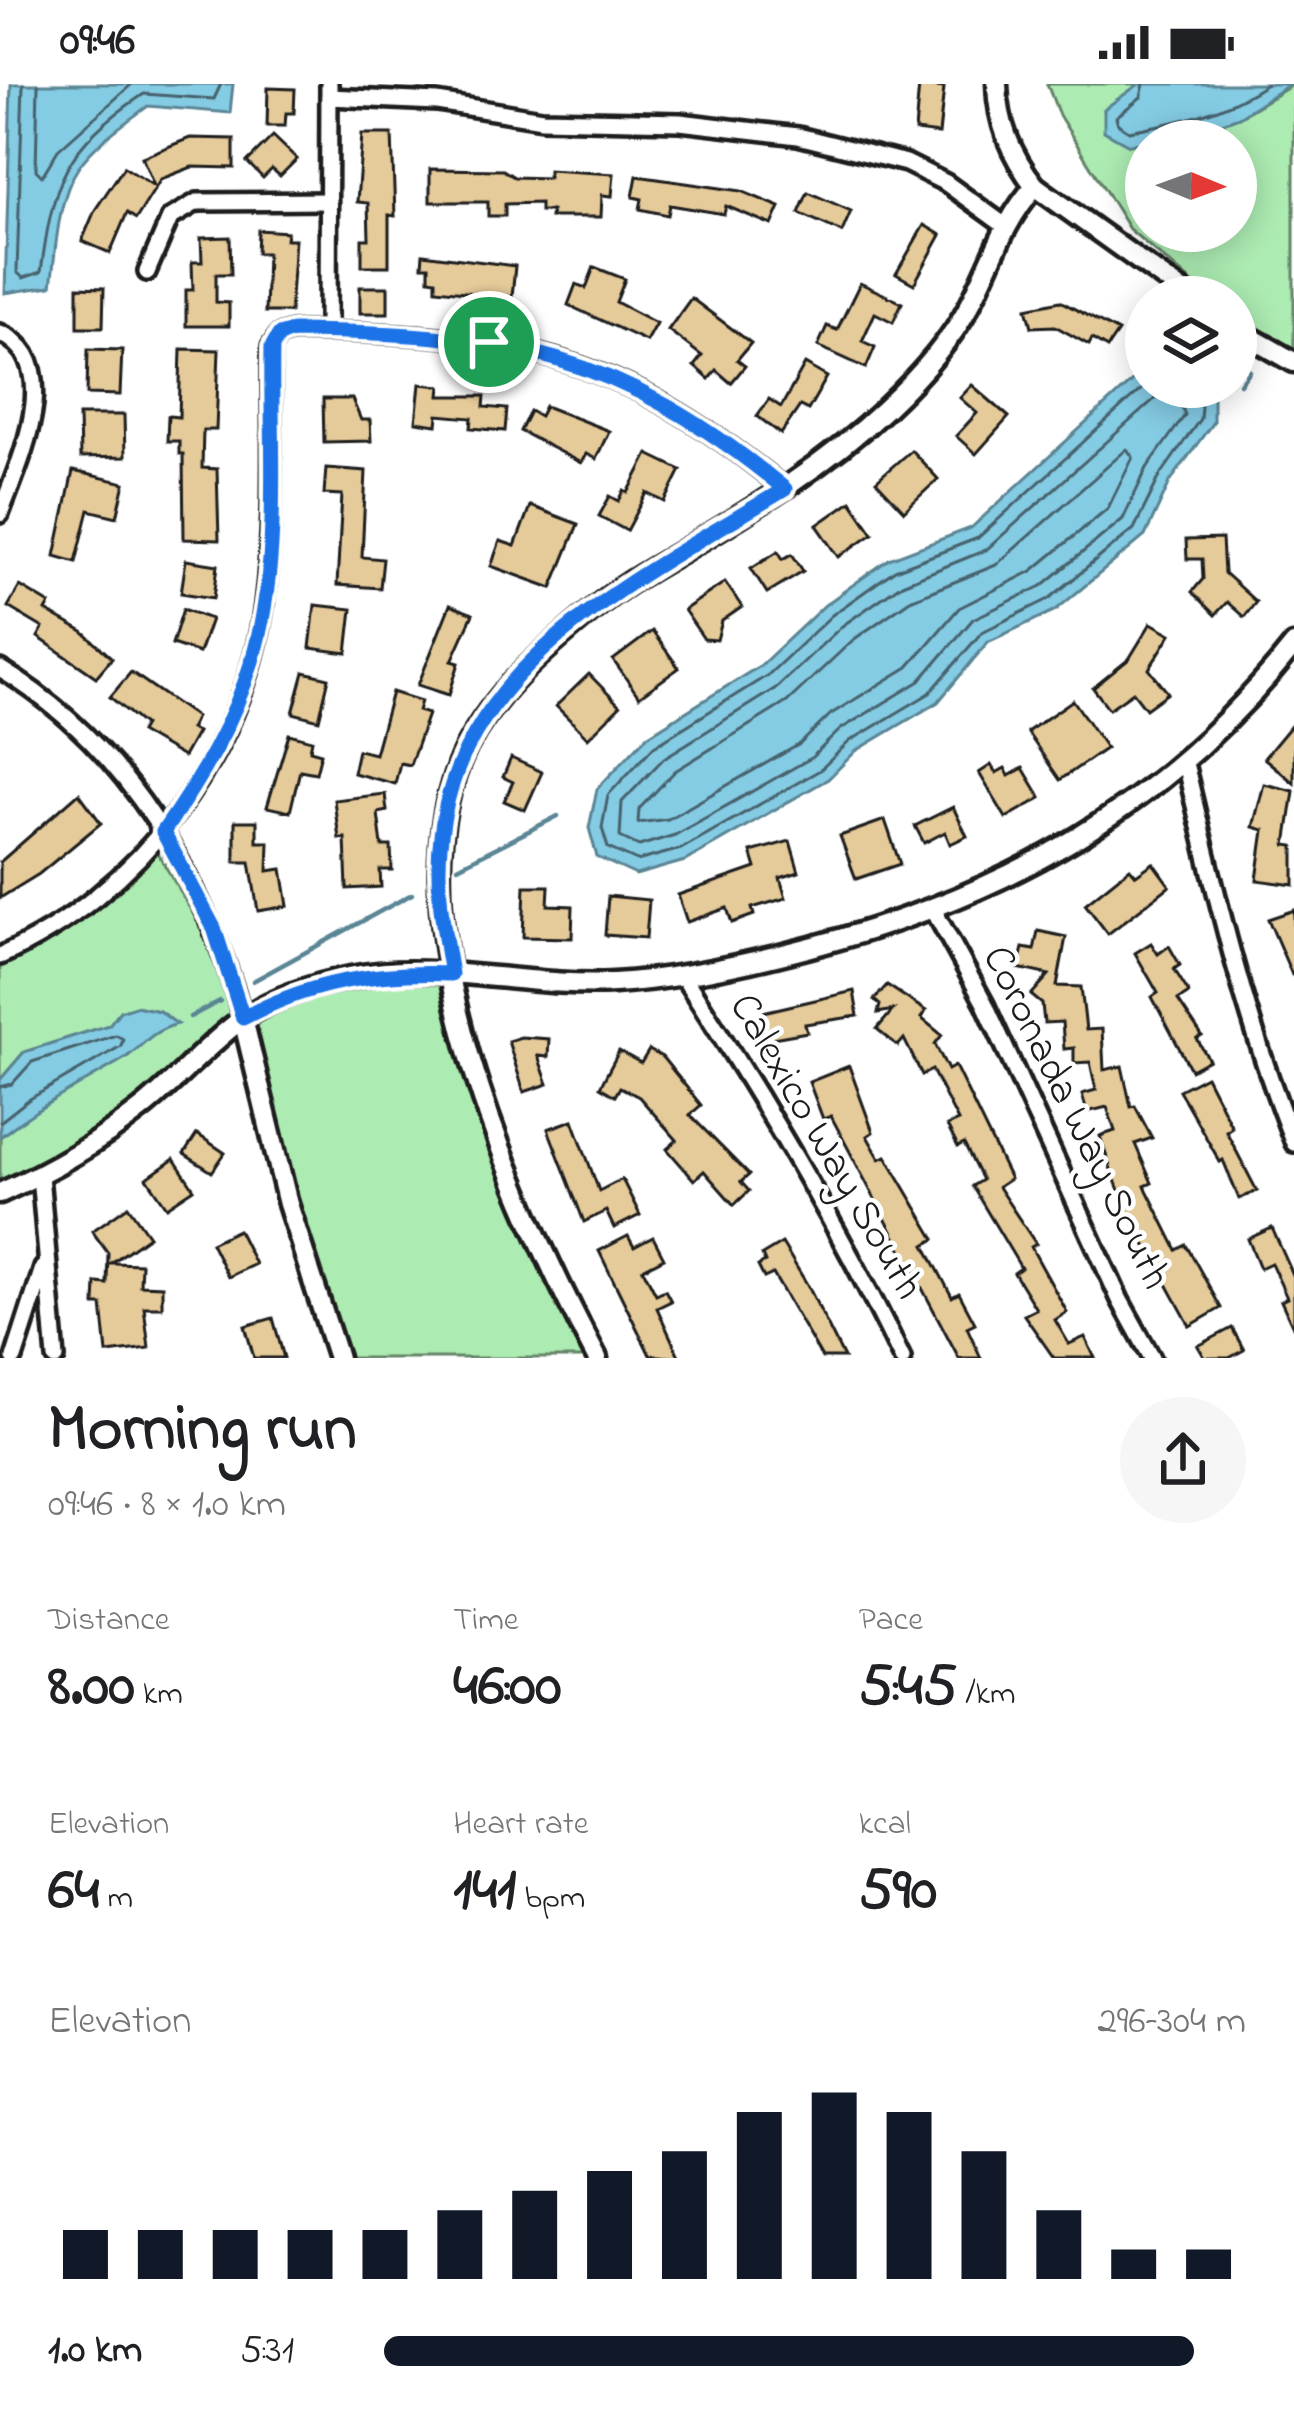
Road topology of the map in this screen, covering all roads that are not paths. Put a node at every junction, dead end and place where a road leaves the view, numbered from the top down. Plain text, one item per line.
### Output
1 (998, 84) edge
2 (329, 91) edge
3 (1035, 186) junction
4 (328, 201) junction
5 (1004, 225) junction
6 (147, 272) dead end
7 (1161, 276) edge
8 (328, 331) junction
9 (0, 333) edge
10 (1257, 341) edge
11 (1294, 362) edge
12 (785, 489) junction
13 (0, 514) edge
14 (1294, 645) edge
15 (0, 669) edge
16 (1185, 763) junction
17 (163, 832) junction
18 (933, 909) junction
19 (0, 956) edge
20 (451, 974) junction
21 (682, 975) junction
22 (243, 1018) junction
23 (1294, 1143) edge
24 (40, 1175) junction
25 (0, 1193) edge
26 (45, 1260) junction
27 (14, 1358) edge
28 (56, 1358) edge
29 (338, 1358) edge
30 (597, 1358) edge
31 (902, 1358) edge
32 (1152, 1358) edge

1 - 3 street
2 - 4 street
2 - 5 street
3 - 5 street
3 - 7 street
4 - 6 street
4 - 8 street
5 - 12 street
8 - 12 street
8 - 17 street
9 - 13 street
10 - 11 street
12 - 20 street
14 - 16 street
15 - 17 street
16 - 18 street
16 - 23 street
17 - 19 street
17 - 22 street
18 - 21 street
18 - 32 street, Coronada Way South
20 - 21 street
20 - 22 street
20 - 30 street
21 - 31 street, Calexico Way South
22 - 24 street
22 - 29 street
24 - 25 street
24 - 26 street
26 - 27 street
26 - 28 street

